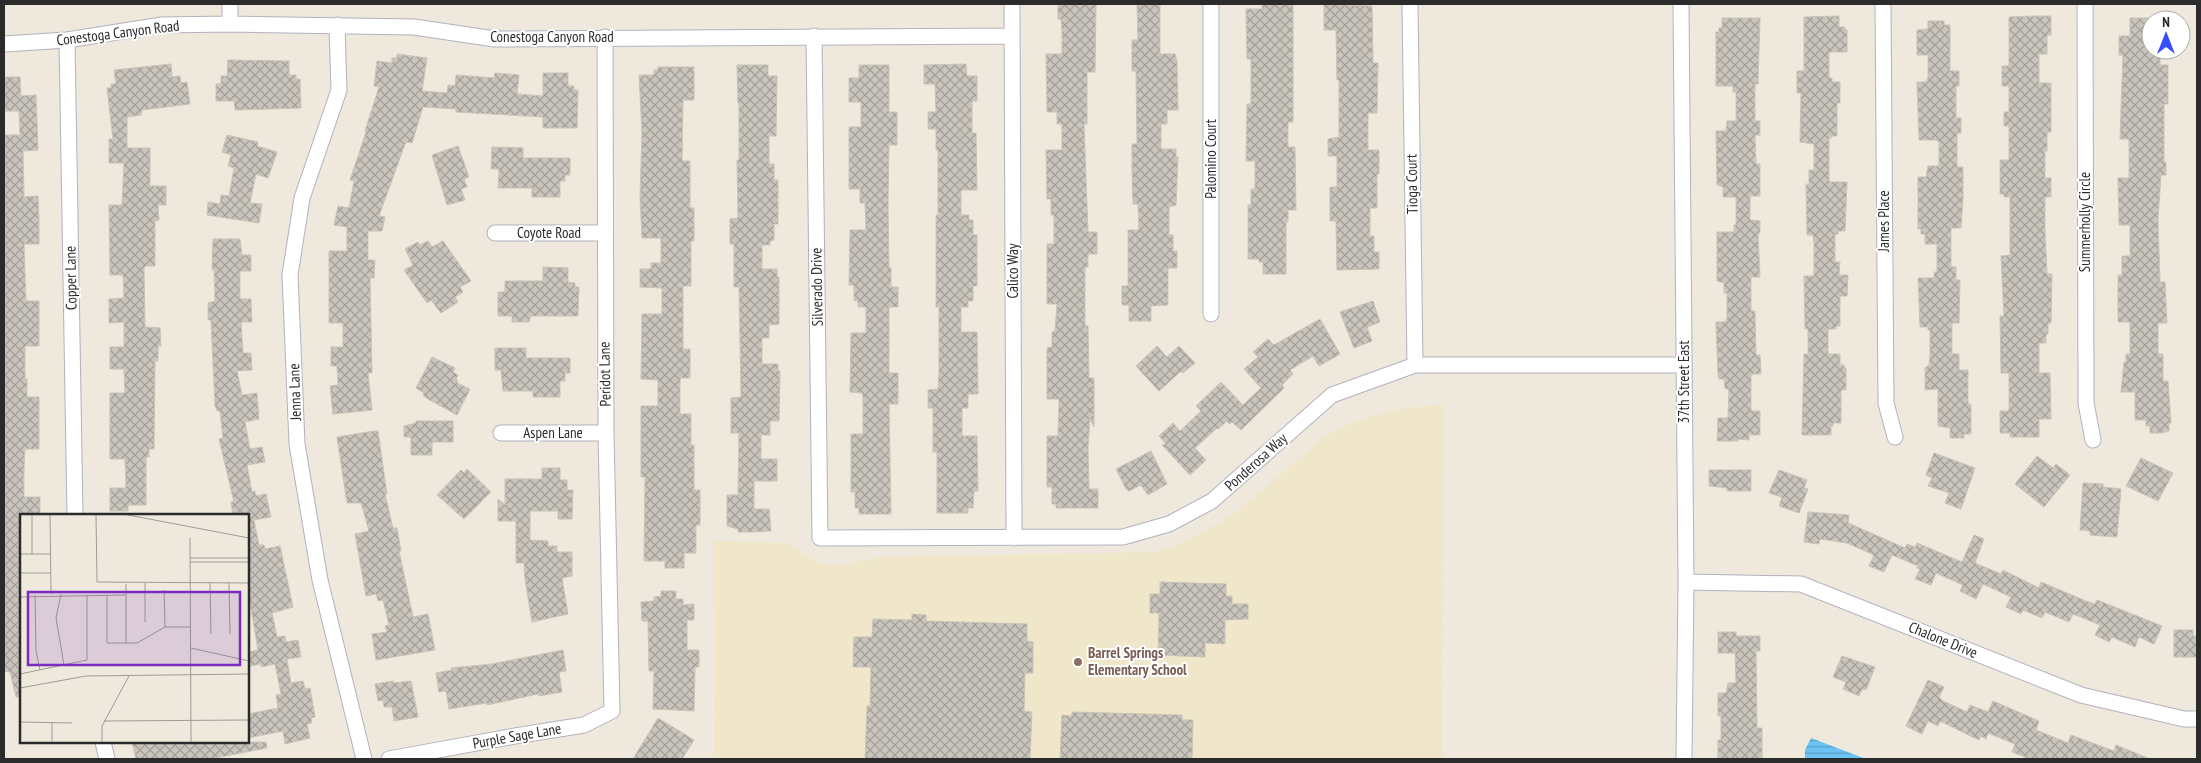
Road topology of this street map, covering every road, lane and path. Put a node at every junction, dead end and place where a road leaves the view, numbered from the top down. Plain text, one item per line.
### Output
1 (230, 4) edge
2 (1012, 4) edge
3 (1211, 4) edge
4 (1410, 4) edge
5 (1681, 4) edge
6 (1883, 4) edge
7 (2085, 4) edge
8 (230, 24) junction
9 (338, 24) junction
10 (814, 36) junction
11 (1012, 36) junction
12 (605, 37) junction
13 (67, 40) junction
14 (4, 44) edge
15 (495, 233) dead end
16 (604, 233) junction
17 (1211, 314) dead end
18 (1415, 365) junction
19 (1684, 366) junction
20 (501, 433) dead end
21 (606, 433) junction
22 (1895, 437) dead end
23 (2093, 440) dead end
24 (75, 514) edge
25 (820, 538) joint
26 (1014, 538) junction
27 (1686, 582) junction
28 (612, 711) joint
29 (2197, 720) edge
30 (103, 743) edge
31 (107, 759) edge
32 (364, 759) edge
33 (389, 759) edge
34 (1684, 759) edge

1 - 8 street
2 - 11 street, Calico Way
3 - 17 street, Palomino Court
4 - 18 street, Tioga Court
5 - 19 street, 37th Street East
6 - 22 street, James Place
7 - 23 street, Summerholly Circle
8 - 9 street, Conestoga Canyon Road
8 - 13 street, Conestoga Canyon Road
9 - 12 street, Conestoga Canyon Road
9 - 32 street, Jenna Lane
10 - 11 street, Conestoga Canyon Road
10 - 12 street, Conestoga Canyon Road
10 - 25 street, Silverado Drive
11 - 26 street, Calico Way
12 - 16 street, Peridot Lane
13 - 14 street, Conestoga Canyon Road
13 - 24 street, Copper Lane
15 - 16 street, Coyote Road
16 - 21 street, Peridot Lane
18 - 19 street, Ponderosa Way
18 - 26 street, Ponderosa Way
19 - 27 street, 37th Street East
20 - 21 street, Aspen Lane
21 - 28 street, Peridot Lane
25 - 26 street, Ponderosa Way
27 - 29 street, Chalone Drive
27 - 34 street, 37th Street East
28 - 33 street, Purple Sage Lane
30 - 31 street

